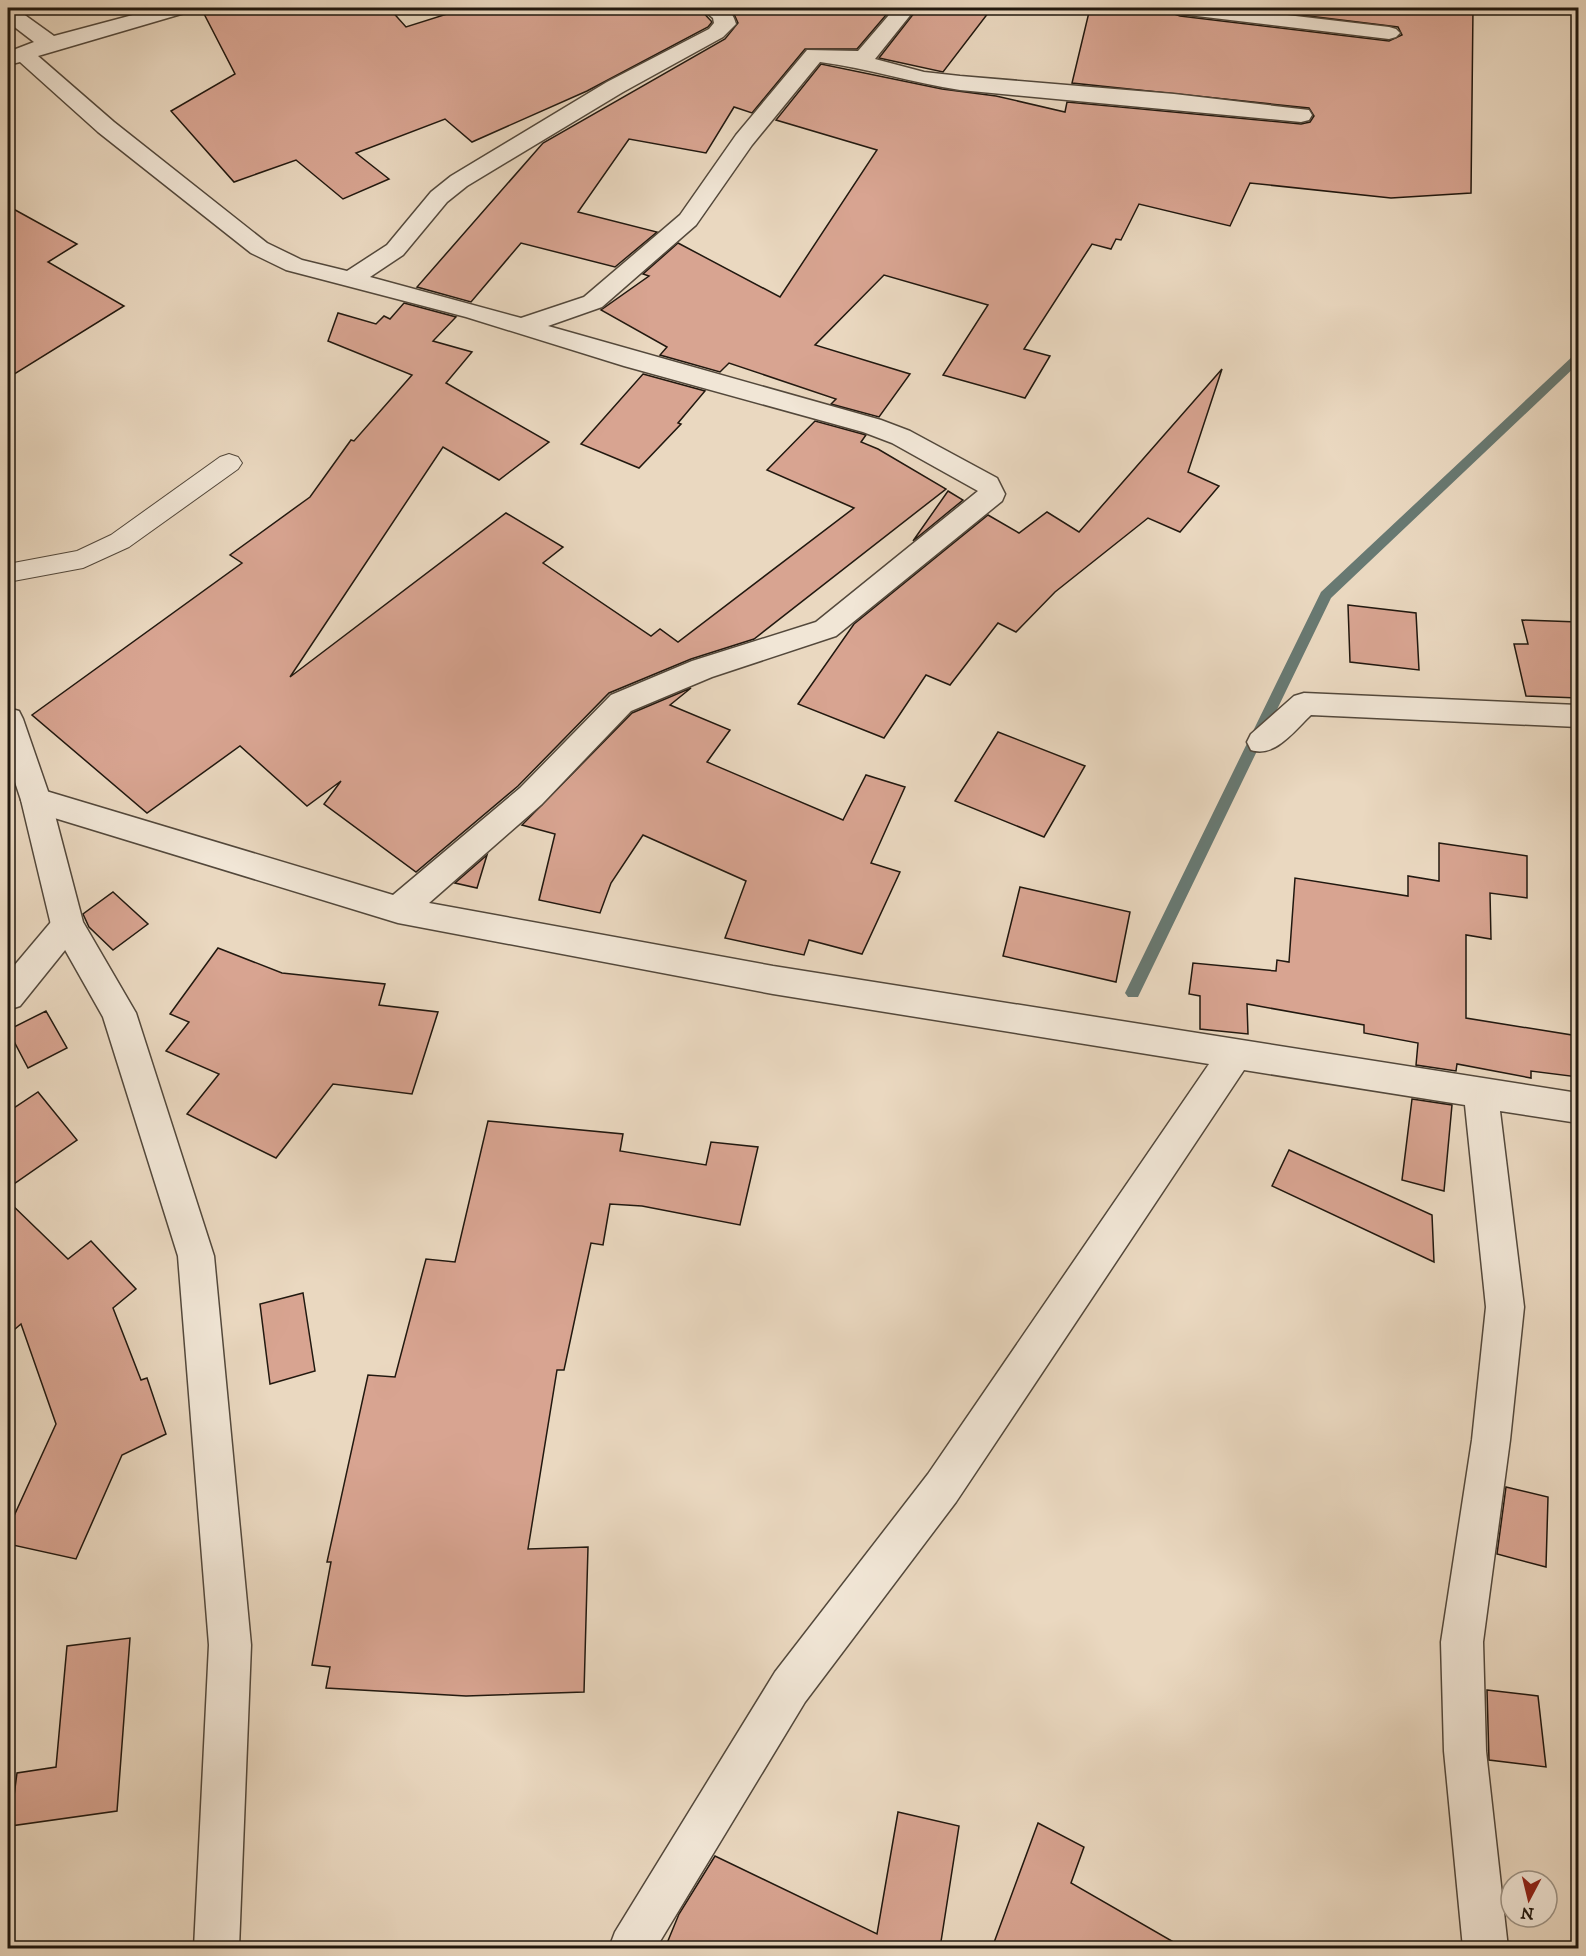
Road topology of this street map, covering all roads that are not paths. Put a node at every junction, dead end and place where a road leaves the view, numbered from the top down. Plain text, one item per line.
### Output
1 (181, 8) edge
2 (711, 8) edge
3 (906, 8) edge
4 (1180, 8) edge
5 (8, 12) edge
6 (1389, 33) dead end
7 (50, 44) junction
8 (15, 56) edge
9 (854, 60) junction
10 (1301, 115) dead end
11 (350, 280) junction
12 (522, 326) junction
13 (229, 463) dead end
14 (8, 573) edge
15 (1578, 716) edge
16 (8, 720) edge
17 (1262, 742) dead end
18 (36, 800) junction
19 (398, 910) junction
20 (67, 925) junction
21 (8, 996) edge
22 (1236, 1053) junction
23 (1481, 1093) junction
24 (1578, 1108) edge
25 (217, 1948) edge
26 (631, 1948) edge
27 (1486, 1948) edge

1 - 7 street
2 - 11 street
3 - 9 street
4 - 6 street
5 - 7 street
7 - 8 street
8 - 11 street
9 - 10 street
9 - 12 street
11 - 12 street
12 - 19 street
13 - 14 lane
15 - 17 street
16 - 18 street
18 - 19 street
18 - 20 street
19 - 22 street
20 - 21 street
20 - 25 street
22 - 23 street
22 - 26 street
23 - 24 street
23 - 27 street

